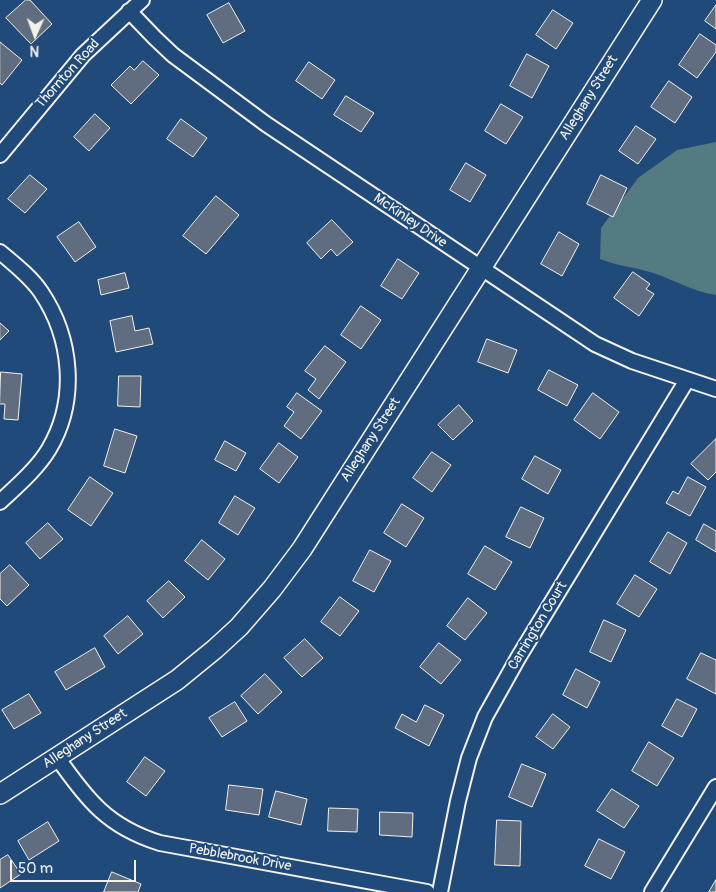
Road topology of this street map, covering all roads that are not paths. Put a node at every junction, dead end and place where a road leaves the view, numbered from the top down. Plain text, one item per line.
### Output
1 (142, 0) edge
2 (652, 0) edge
3 (129, 10) junction
4 (0, 155) edge
5 (0, 252) edge
6 (480, 268) junction
7 (687, 380) junction
8 (716, 389) edge
9 (0, 502) edge
10 (57, 757) junction
11 (716, 787) edge
12 (0, 794) edge
13 (427, 892) edge
14 (440, 892) edge
15 (652, 892) edge

1 - 3 street, Thornton Road
2 - 6 street, Alleghany Street
3 - 4 street, Thornton Road
3 - 6 street, McKinley Drive
5 - 9 street
6 - 7 street, McKinley Drive
6 - 10 street, Alleghany Street
7 - 8 street, McKinley Drive
7 - 14 street, Carrington Court
10 - 12 street, Alleghany Street
10 - 13 street, Pebblebrook Drive
11 - 15 street

